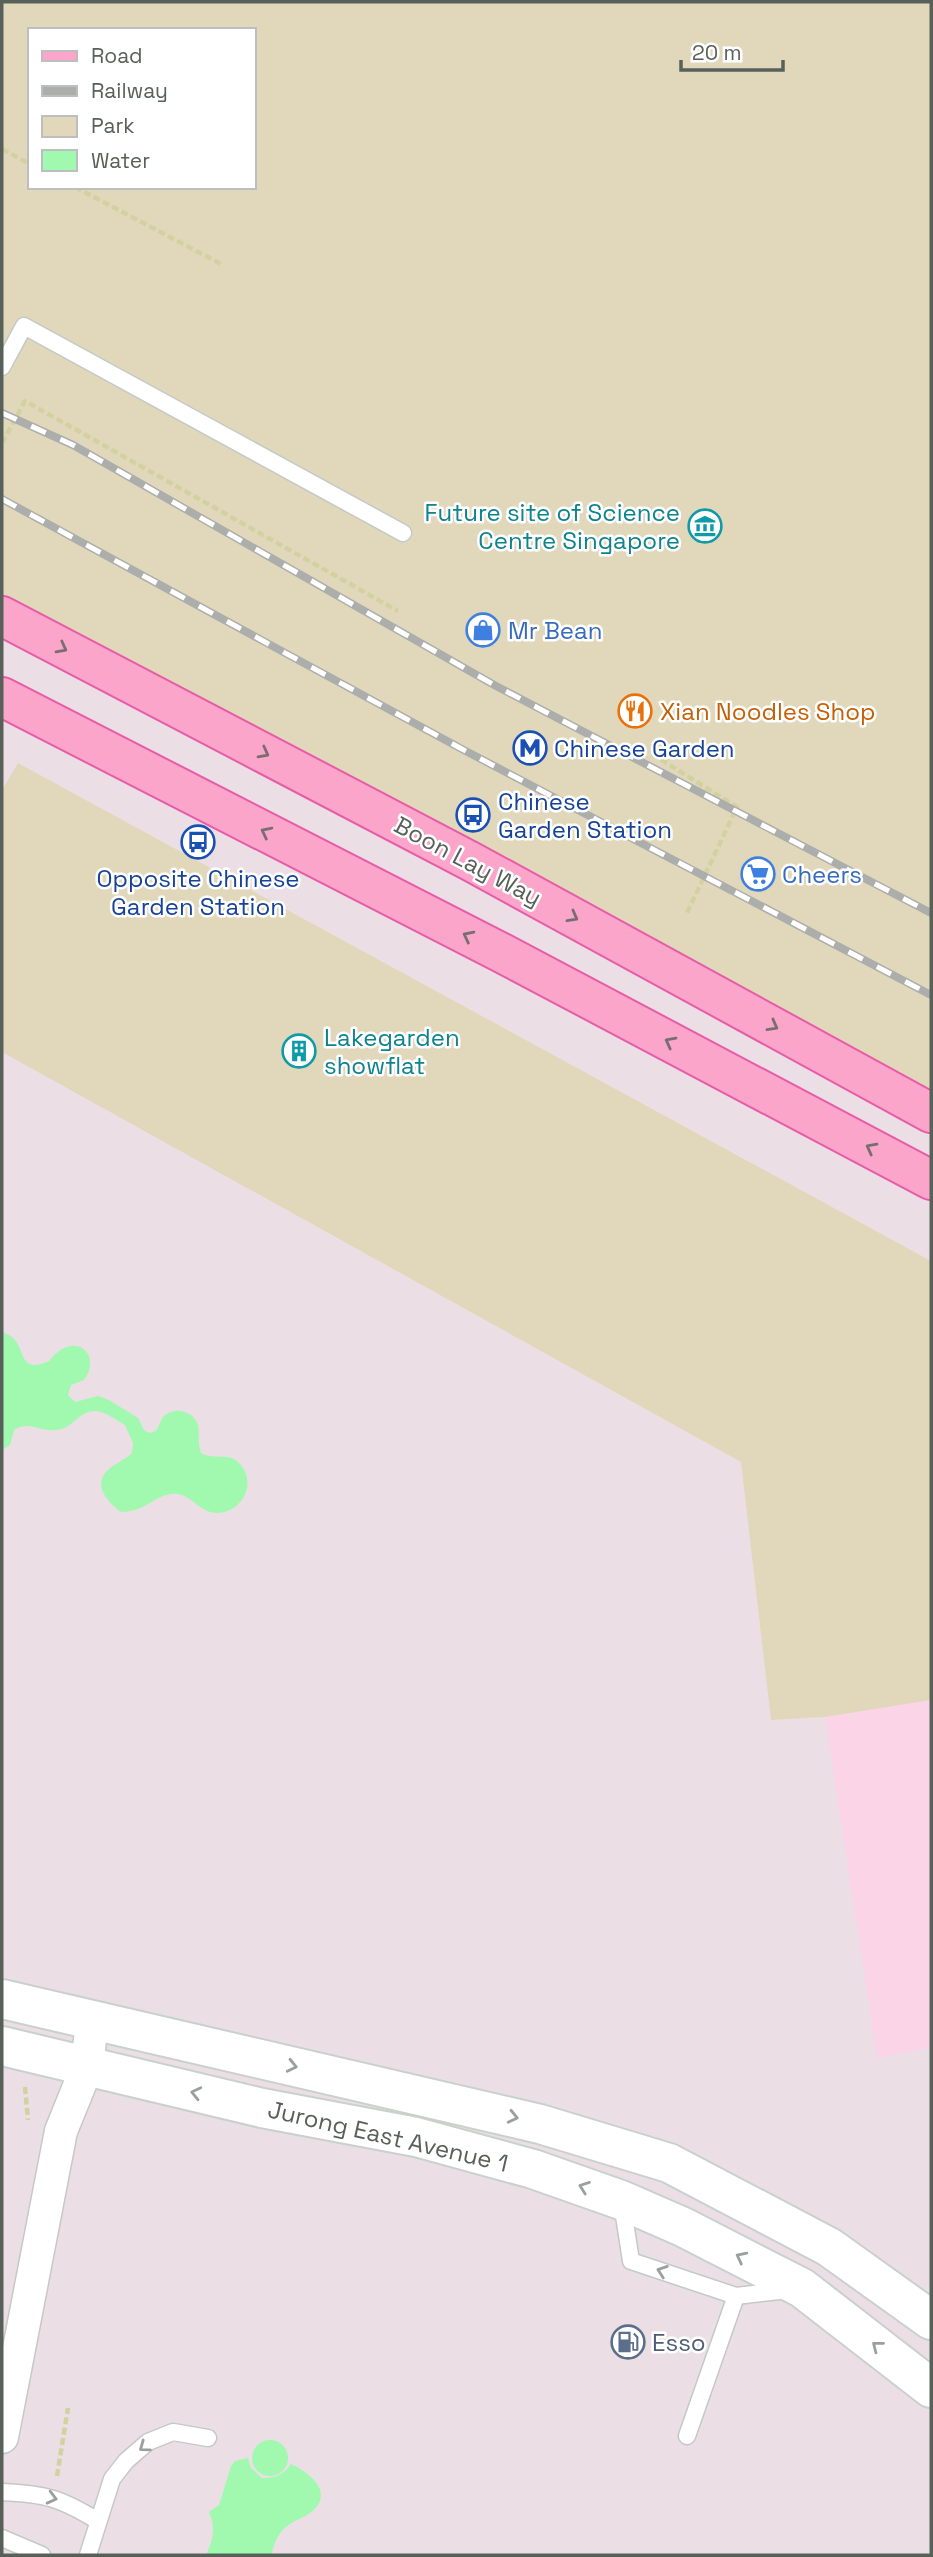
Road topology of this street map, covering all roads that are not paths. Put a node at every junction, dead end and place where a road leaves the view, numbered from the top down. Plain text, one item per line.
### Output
1 (2, 367) edge
2 (403, 533) dead end
3 (2, 616) edge
4 (2, 697) edge
5 (931, 1113) edge
6 (931, 1180) edge
7 (2, 1999) edge
8 (79, 2018) junction
9 (2, 2046) edge
10 (74, 2064) junction
11 (621, 2200) junction
12 (802, 2288) junction
13 (736, 2296) junction
14 (931, 2320) edge
15 (931, 2388) edge
16 (687, 2436) dead end
17 (2, 2437) edge
18 (208, 2438) dead end
19 (2, 2492) edge
20 (98, 2521) junction
21 (2, 2538) edge
22 (42, 2555) edge
23 (88, 2555) edge

1 - 2 lane
3 -> 5 main road, Boon Lay Way
6 -> 4 main road
7 - 8 street, Jurong East Avenue 1
8 - 10 street
8 -> 14 street, Jurong East Avenue 1
9 - 10 street, Jurong East Avenue 1
11 -> 10 street, Jurong East Avenue 1
10 - 17 street
12 -> 11 street, Jurong East Avenue 1
13 -> 11 lane
12 - 13 lane
15 -> 12 street, Jurong East Avenue 1
13 - 16 lane
18 -> 20 lane
19 -> 20 lane
20 - 23 lane
21 - 22 lane

